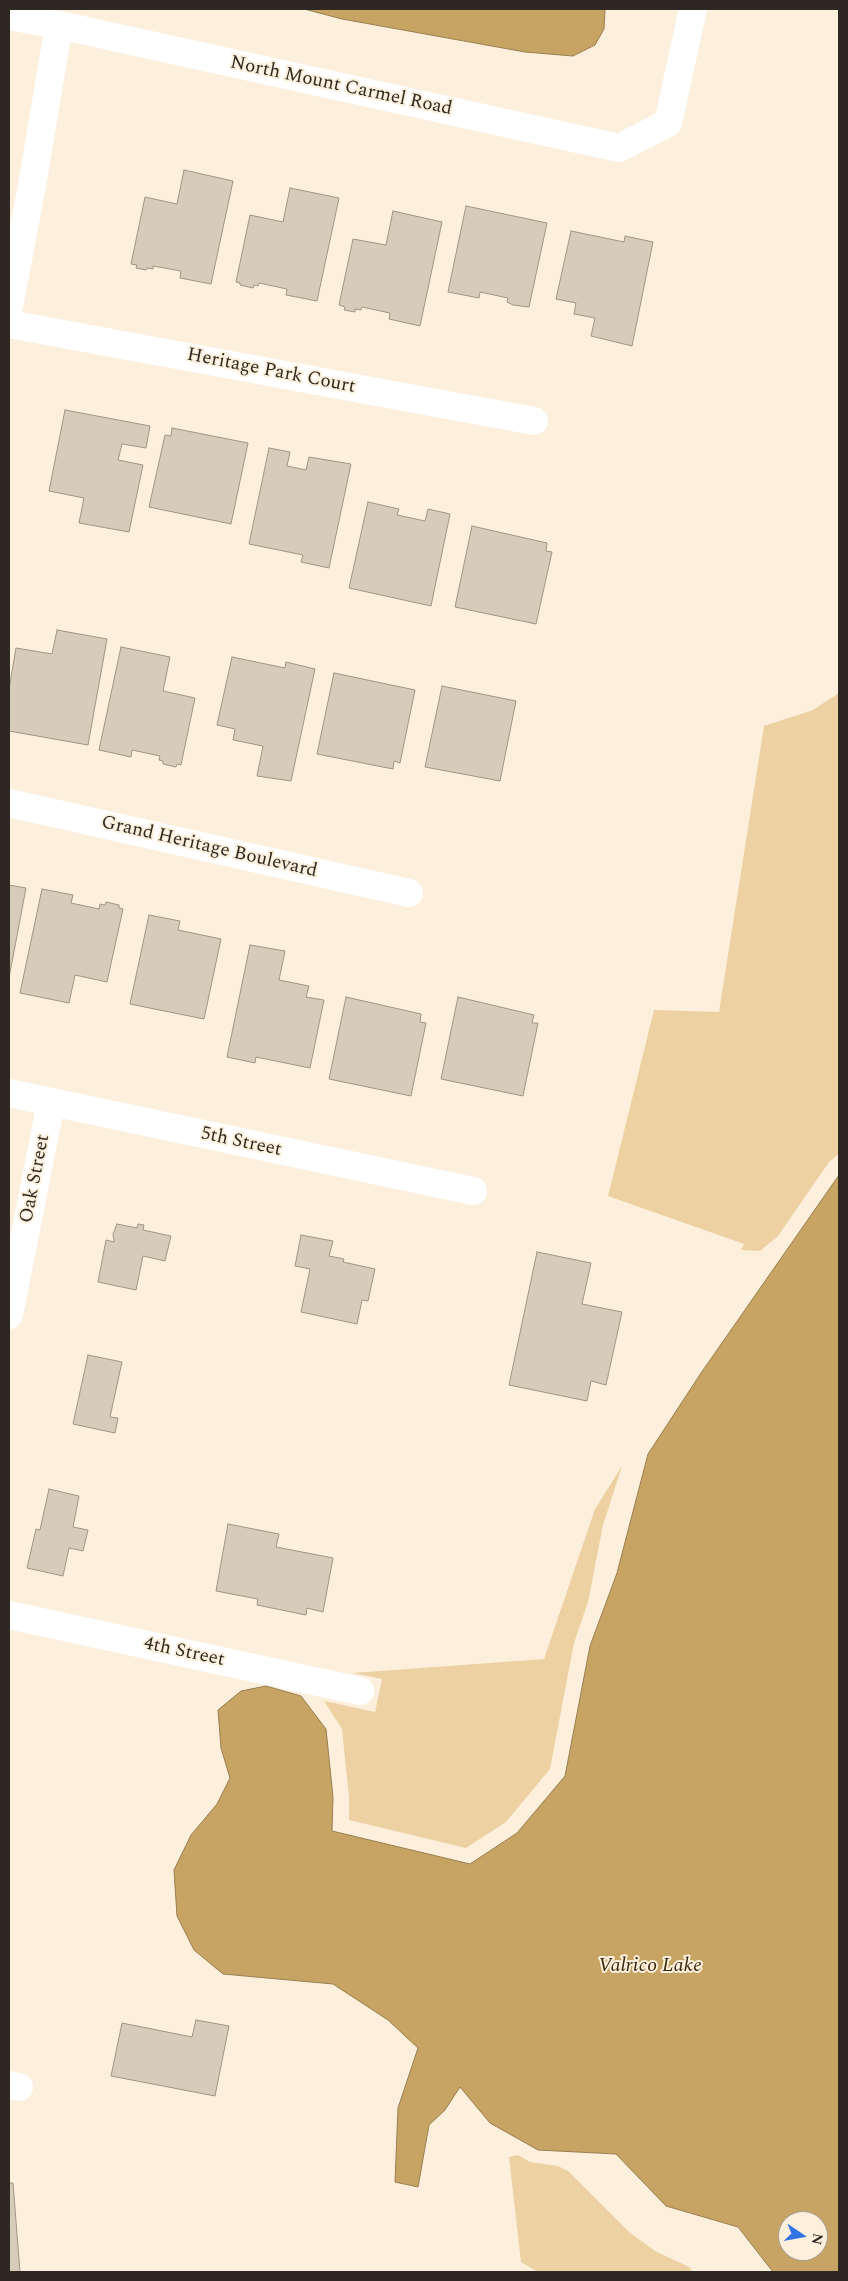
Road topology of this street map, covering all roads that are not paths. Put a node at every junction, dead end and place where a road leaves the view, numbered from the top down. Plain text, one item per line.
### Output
1 (693, 9) edge
2 (9, 16) edge
3 (59, 25) junction
4 (9, 307) edge
5 (9, 324) edge
6 (534, 421) dead end
7 (9, 803) edge
8 (409, 893) dead end
9 (9, 1093) edge
10 (51, 1103) junction
11 (473, 1191) dead end
12 (9, 1314) edge
13 (9, 1615) edge
14 (360, 1691) dead end

1 - 3 street, North Mount Carmel Road
2 - 3 street, North Mount Carmel Road
3 - 4 street
5 - 6 street, Heritage Park Court
7 - 8 street, Grand Heritage Boulevard
9 - 10 street, 5th Street
10 - 11 street, 5th Street
10 - 12 street, Oak Street
13 - 14 street, 4th Street

